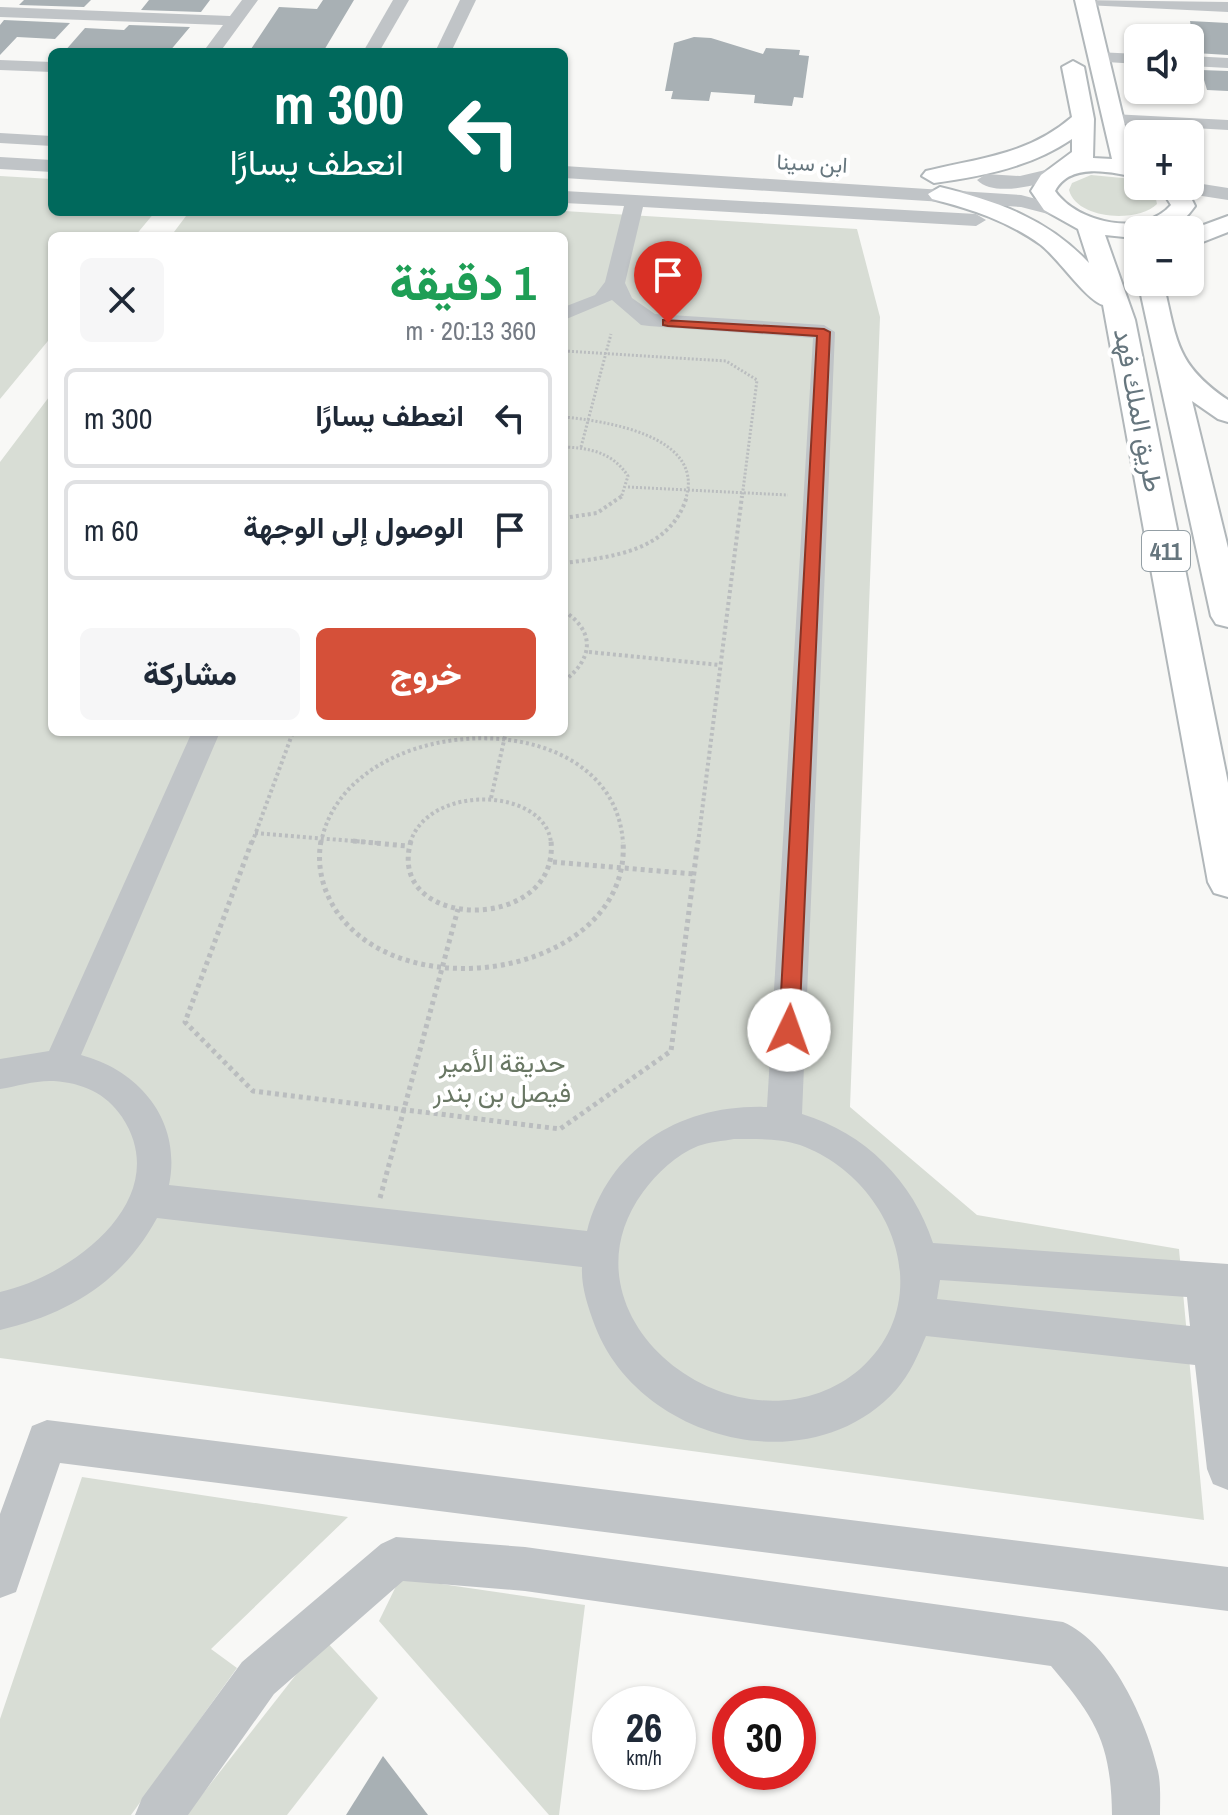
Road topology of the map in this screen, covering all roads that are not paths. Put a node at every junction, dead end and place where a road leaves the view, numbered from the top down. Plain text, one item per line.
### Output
1 (250, 0) edge
2 (401, 0) edge
3 (468, 0) edge
4 (1085, 0) edge
5 (1220, 5) edge
6 (0, 12) edge
7 (234, 21) junction
8 (1068, 44) dead end
9 (214, 48) edge
10 (373, 48) edge
11 (445, 48) edge
12 (1097, 57) junction
13 (1124, 58) edge
14 (1204, 62) edge
15 (1228, 63) edge
16 (0, 65) edge
17 (48, 67) edge
18 (1083, 119) junction
19 (1112, 119) junction
20 (0, 121) edge
21 (48, 124) edge
22 (1228, 125) edge
23 (0, 138) edge
24 (48, 141) edge
25 (568, 154) edge
26 (1124, 157) edge
27 (0, 163) edge
28 (48, 166) edge
29 (1124, 167) edge
30 (1061, 171) junction
31 (568, 172) edge
32 (937, 185) junction
33 (1204, 191) edge
34 (1228, 194) edge
35 (568, 197) edge
36 (1181, 200) edge
37 (635, 202) junction
38 (1056, 210) junction
39 (1228, 210) edge
40 (1178, 216) joint
41 (976, 220) dead end
42 (1228, 223) edge
43 (1089, 225) junction
44 (1124, 229) edge
45 (1204, 233) edge
46 (615, 283) junction
47 (1153, 296) edge
48 (568, 312) edge
49 (1122, 320) junction
50 (1167, 357) junction
51 (1228, 413) edge
52 (1228, 616) edge
53 (204, 736) edge
54 (1228, 882) edge
55 (59, 1067) junction
56 (0, 1074) edge
57 (784, 1125) junction
58 (146, 1200) junction
59 (602, 1251) junction
60 (920, 1260) junction
61 (1216, 1282) edge
62 (0, 1311) edge
63 (916, 1316) junction
64 (1214, 1348) junction
65 (1228, 1469) edge
66 (0, 1576) edge
67 (1228, 1589) edge
68 (159, 1815) edge
69 (1136, 1815) edge

1 - 7 street
2 - 10 street
3 - 11 street
4 - 5 street
4 - 12 main road
6 - 7 street
7 - 9 street
8 - 18 main road
12 - 13 street
12 - 19 main road
14 - 15 street
16 - 17 street
18 - 30 main road
18 - 32 main road
19 - 22 street
19 - 26 main road
20 - 21 street
23 - 24 street
25 - 32 street, ابن سينا
27 - 28 street
29 - 30 main road
30 - 32 street, ابن سينا
30 - 38 main road
31 - 32 street, ابن سينا
32 - 38 street, ابن سينا
32 - 49 main road
33 - 34 street
35 - 37 street
36 - 40 main road
37 - 41 street
37 - 46 street
38 - 43 main road
39 - 40 street
42 - 45 main road
43 - 44 main road
43 - 49 main road, طريق الملك فهد / 411
46 - 48 street
46 - 57 street
47 - 50 main road, طريق الملك فهد / 411
49 - 54 main road, طريق الملك فهد / 411
50 - 51 main road
50 - 52 main road, طريق الملك فهد / 411
53 - 55 street
55 - 56 street
55 - 58 street
57 - 59 street
57 - 60 street
58 - 59 street
58 - 62 street
59 - 63 street
60 - 61 street
60 - 63 street
61 - 64 street
63 - 64 street
64 - 65 street
66 - 67 street
68 - 69 street

